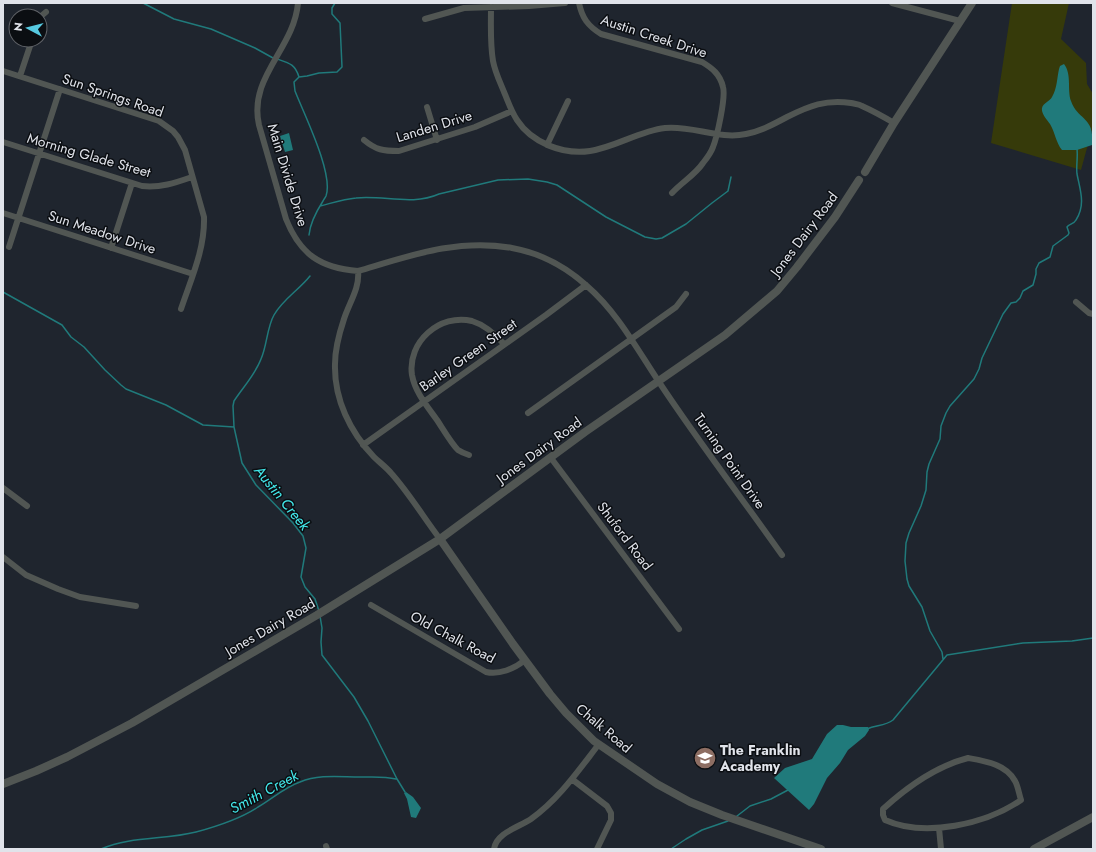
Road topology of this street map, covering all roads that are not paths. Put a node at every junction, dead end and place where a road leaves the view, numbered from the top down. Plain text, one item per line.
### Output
1 (298, 3) edge
2 (565, 3) edge
3 (579, 3) edge
4 (892, 3) edge
5 (972, 3) edge
6 (492, 6) junction
7 (425, 19) dead end
8 (960, 22) junction
9 (29, 48) edge
10 (3, 71) edge
11 (20, 76) junction
12 (60, 89) junction
13 (568, 101) dead end
14 (427, 107) dead end
15 (512, 111) junction
16 (894, 123) junction
17 (717, 134) junction
18 (364, 140) dead end
19 (437, 140) junction
20 (3, 142) edge
21 (547, 145) junction
22 (39, 153) junction
23 (864, 172) joint
24 (192, 177) junction
25 (859, 180) joint
26 (132, 183) junction
27 (672, 193) dead end
28 (3, 213) edge
29 (18, 218) junction
30 (9, 247) dead end
31 (111, 248) junction
32 (358, 271) junction
33 (193, 274) junction
34 (586, 285) junction
35 (686, 294) dead end
36 (1076, 302) dead end
37 (181, 309) dead end
38 (1093, 314) edge
39 (631, 340) junction
40 (504, 344) junction
41 (659, 381) junction
42 (424, 401) junction
43 (528, 413) dead end
44 (363, 445) junction
45 (469, 455) dead end
46 (551, 458) junction
47 (3, 488) edge
48 (27, 506) dead end
49 (440, 539) junction
50 (782, 554) dead end
51 (3, 557) edge
52 (136, 606) dead end
53 (371, 606) dead end
54 (679, 629) dead end
55 (525, 660) junction
56 (599, 744) junction
57 (573, 780) junction
58 (3, 784) edge
59 (1093, 817) edge
60 (939, 828) junction
61 (494, 849) edge
62 (598, 849) edge
63 (821, 849) edge
64 (940, 849) edge
65 (1034, 849) edge

1 - 32 street, Main Divide Drive
2 - 6 street
3 - 17 street, Austin Creek Drive
4 - 8 street
5 - 8 street, Jones Dairy Road
6 - 7 street
6 - 15 street
8 - 16 street, Jones Dairy Road
9 - 11 street
10 - 11 street, Sun Springs Road
11 - 12 street, Sun Springs Road
12 - 22 street
12 - 24 street, Sun Springs Road
13 - 21 street
14 - 19 street
15 - 19 street, Landen Drive
15 - 21 street
16 - 17 street
16 - 23 street, Jones Dairy Road
17 - 21 street
17 - 27 street, Austin Creek Drive
18 - 19 street, Landen Drive
20 - 22 street, Morning Glade Street
22 - 26 street, Morning Glade Street
22 - 29 street
23 - 25 street, Jones Dairy Road
24 - 26 street, Morning Glade Street
24 - 33 street, Sun Springs Road
25 - 41 street, Jones Dairy Road
26 - 31 street
28 - 29 street, Sun Meadow Drive
29 - 30 street
29 - 31 street, Sun Meadow Drive
31 - 33 street, Sun Meadow Drive
32 - 34 street, Main Divide Drive
32 - 44 street
33 - 37 street, Sun Springs Road
34 - 39 street, Main Divide Drive
34 - 40 street, Barley Green Street
35 - 39 street
36 - 38 street
39 - 41 street, Main Divide Drive
39 - 43 street
40 - 42 street, Barley Green Street
40 - 42 street
41 - 46 street, Jones Dairy Road
41 - 50 street, Turning Point Drive
42 - 44 street, Barley Green Street
42 - 45 street
44 - 49 street
46 - 49 street, Jones Dairy Road
46 - 54 street, Shuford Road
47 - 48 street
49 - 55 street, Chalk Road
49 - 58 street, Jones Dairy Road
51 - 52 street
53 - 55 street, Old Chalk Road
55 - 56 street, Chalk Road
56 - 57 street
56 - 63 street, Chalk Road
57 - 61 street
57 - 62 street
59 - 65 street
60 - 60 street
60 - 64 street

